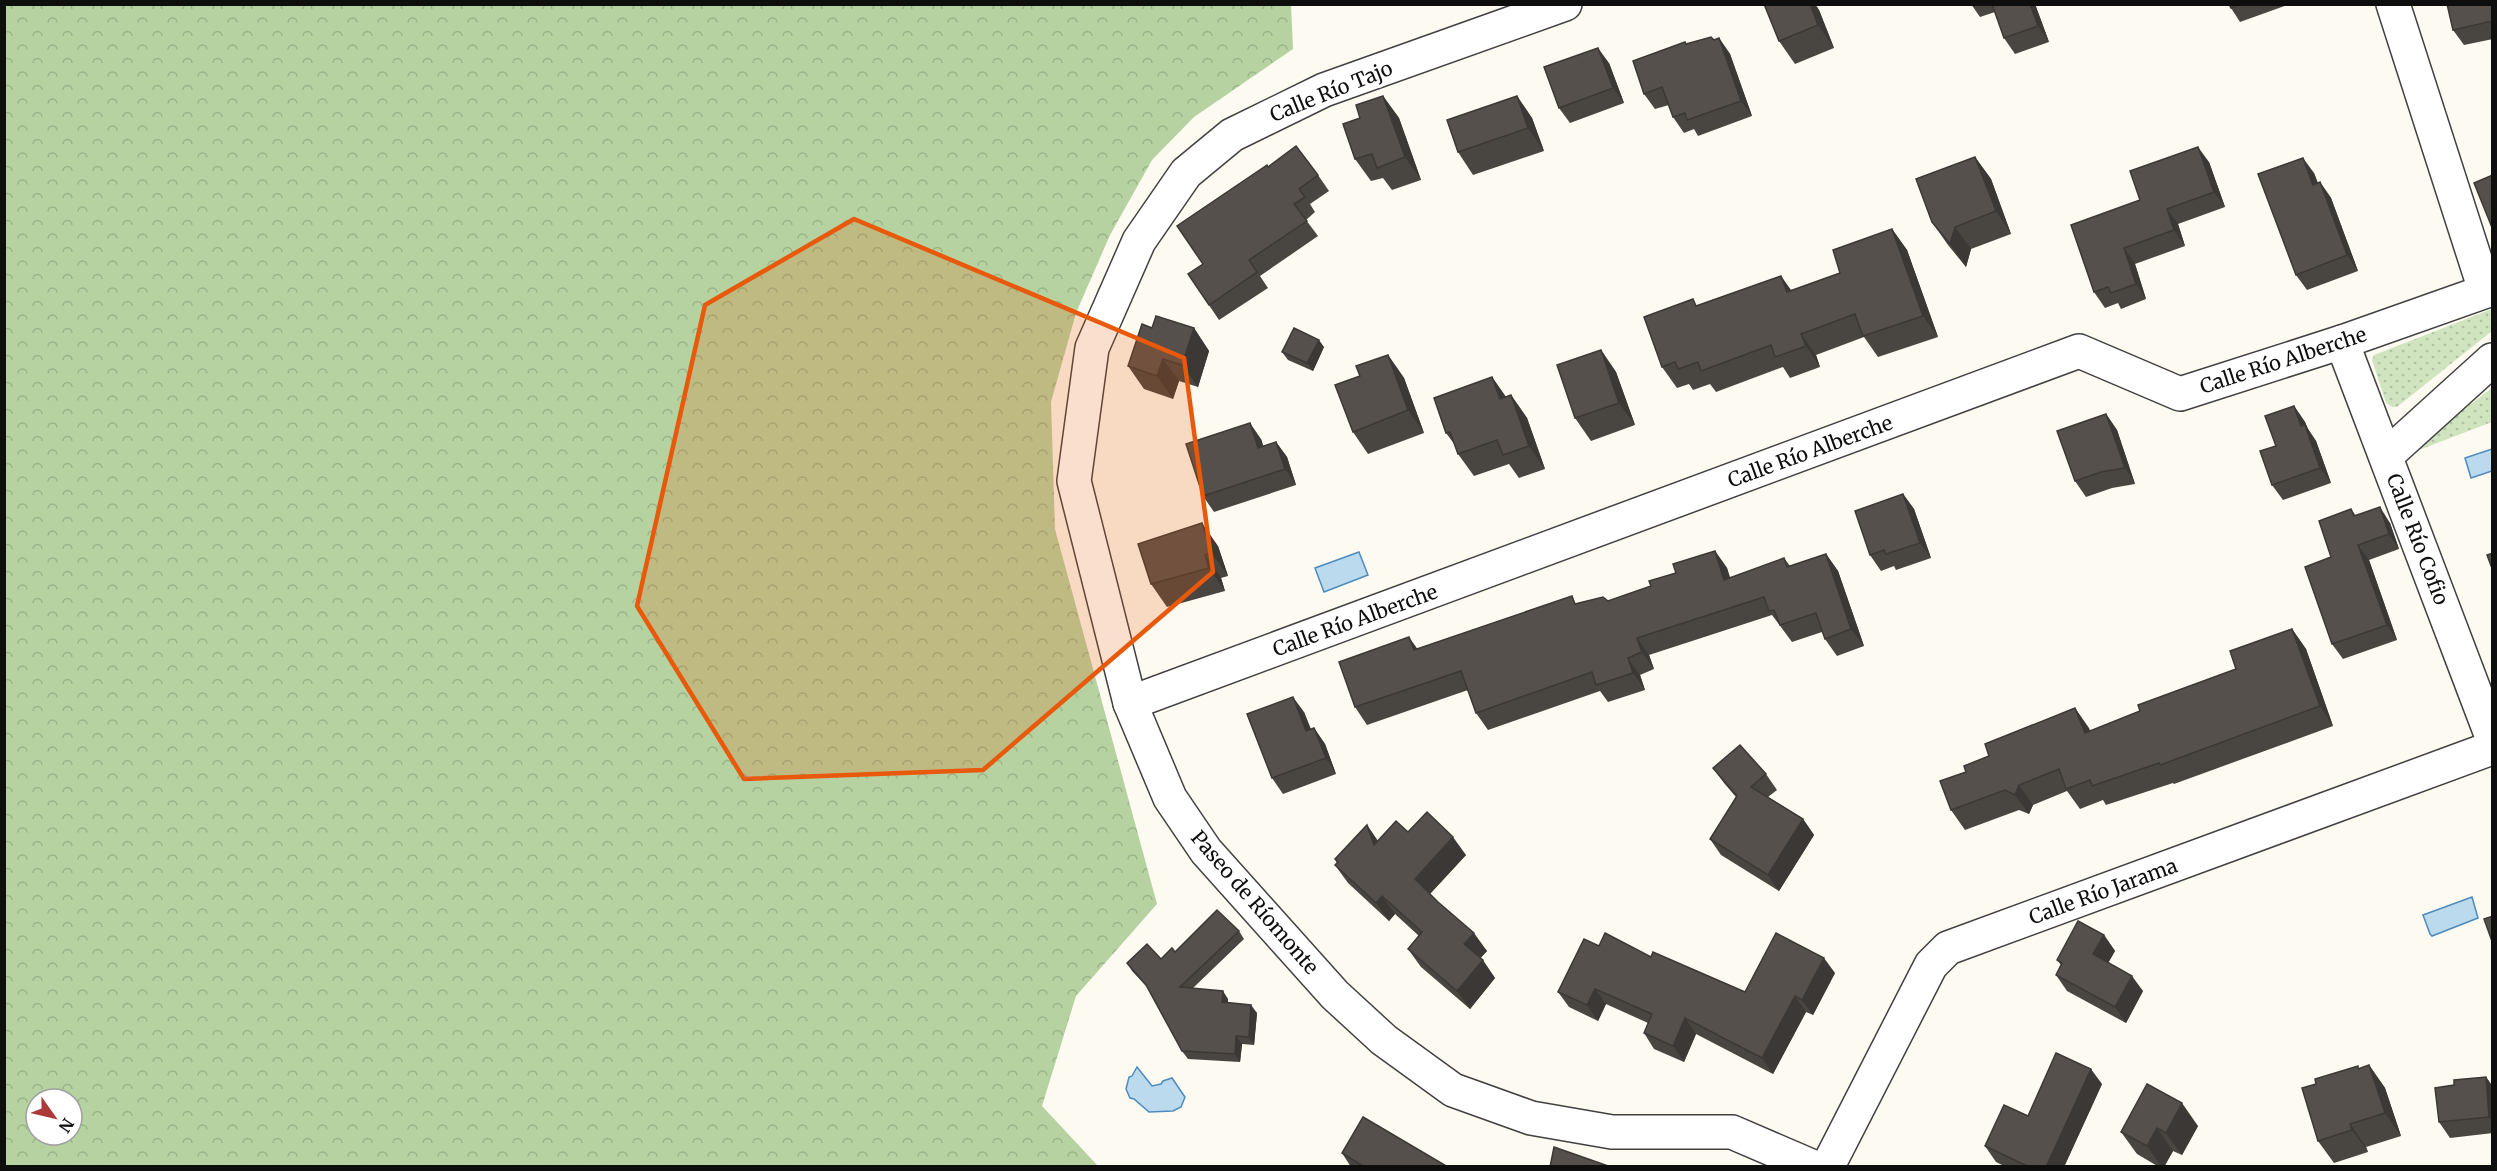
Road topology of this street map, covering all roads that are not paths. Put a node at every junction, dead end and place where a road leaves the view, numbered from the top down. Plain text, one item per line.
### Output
1 (1565, 4) edge
2 (2392, 4) edge
3 (1139, 241) joint
4 (2489, 289) edge
5 (2342, 342) junction
6 (2493, 360) edge
7 (2386, 456) junction
8 (1130, 703) junction
9 (2493, 737) edge
10 (2493, 748) edge
11 (1811, 1167) edge
12 (1828, 1167) edge

1 - 3 street, Calle Río Tajo
2 - 4 street
3 - 8 street, Paseo de Ríomonte
4 - 5 street, Calle Río Alberche
5 - 7 street, Calle Río Cofio
5 - 8 street, Calle Río Alberche
6 - 7 street
7 - 9 street, Calle Río Cofio
8 - 11 street, Paseo de Ríomonte
10 - 12 street, Calle Río Jarama

